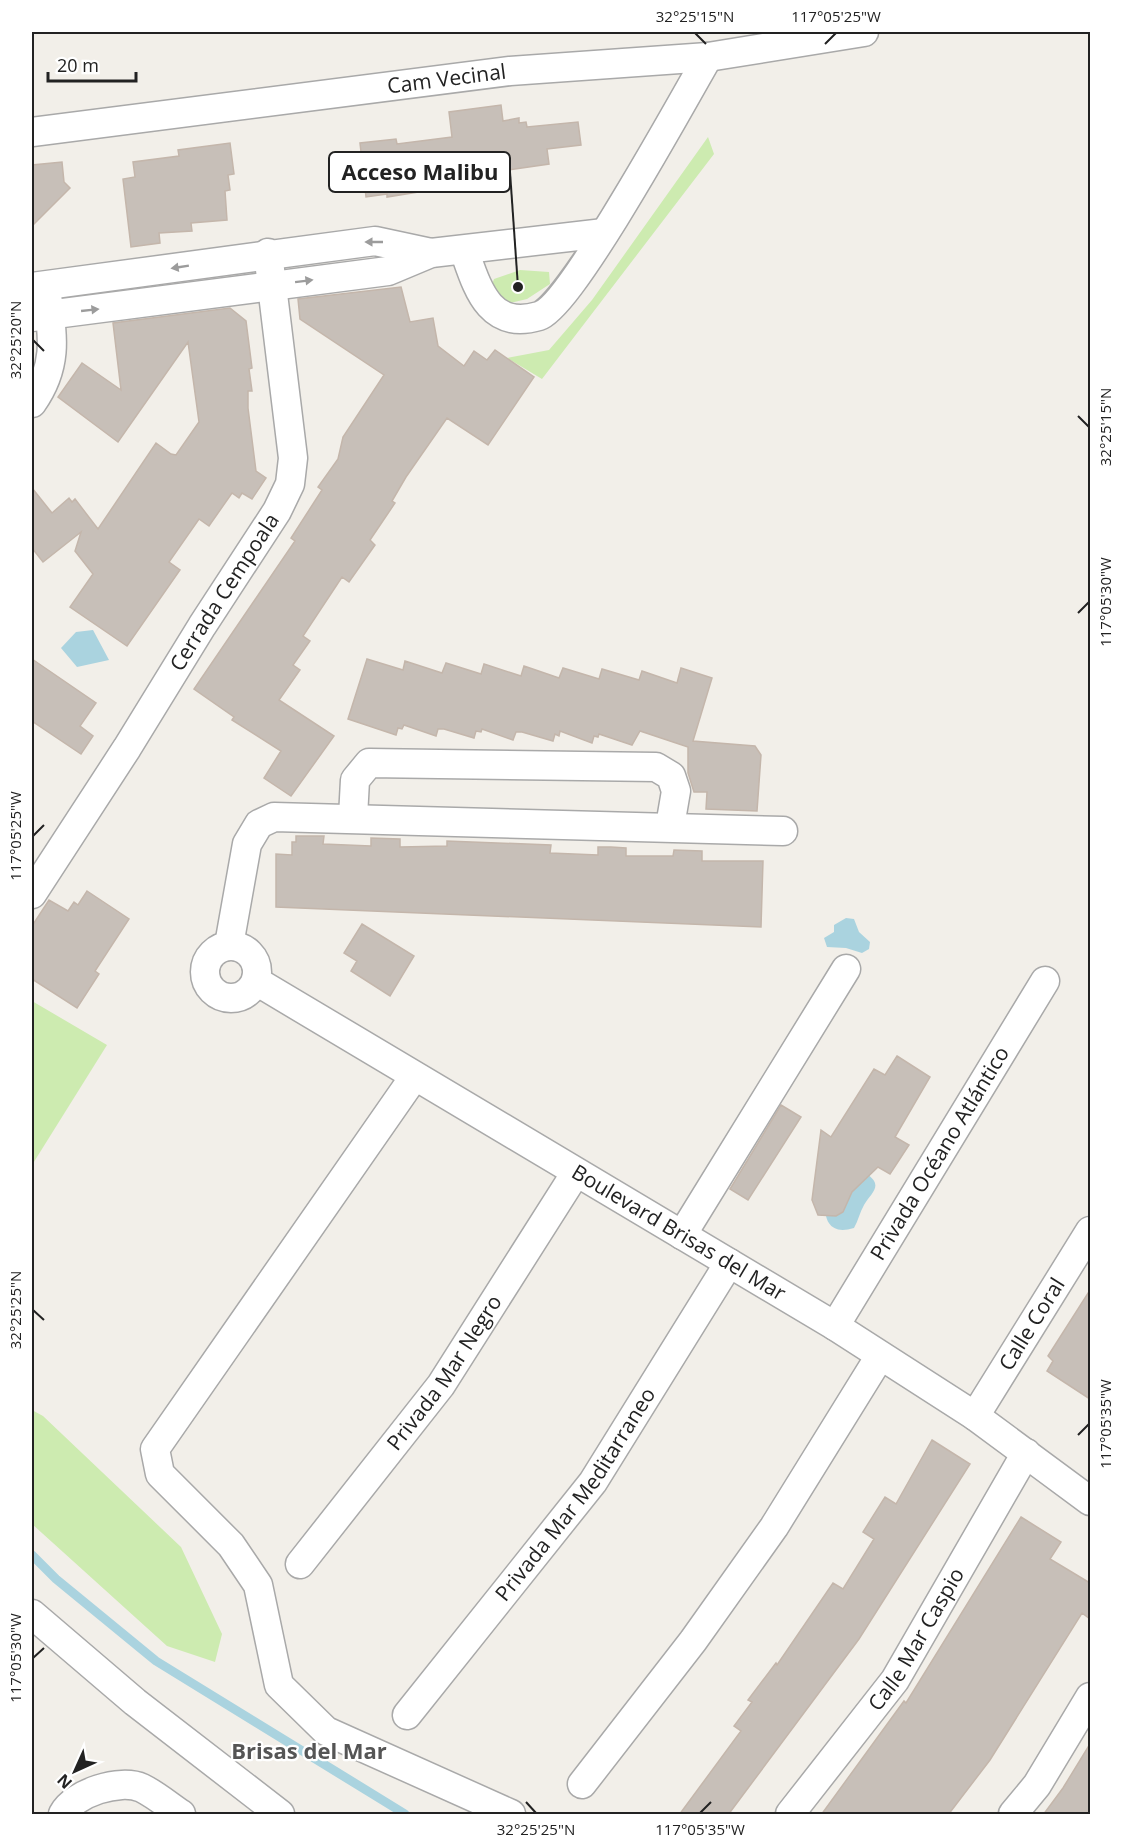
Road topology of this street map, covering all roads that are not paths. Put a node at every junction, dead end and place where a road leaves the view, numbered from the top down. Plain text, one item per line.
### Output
1 (864, 32) edge
2 (708, 57) junction
3 (32, 132) edge
4 (604, 233) junction
5 (464, 250) junction
6 (268, 253) junction
7 (431, 253) junction
8 (273, 285) junction
9 (39, 286) edge
10 (41, 315) edge
11 (32, 403) edge
12 (353, 817) junction
13 (670, 826) junction
14 (783, 831) dead end
15 (32, 894) edge
16 (229, 945) junction
17 (846, 969) dead end
18 (256, 981) junction
19 (1045, 981) dead end
20 (414, 1077) junction
21 (575, 1174) junction
22 (1090, 1231) edge
23 (682, 1235) junction
24 (729, 1263) junction
25 (835, 1326) junction
26 (880, 1356) junction
27 (975, 1416) junction
28 (1026, 1453) junction
29 (1090, 1501) edge
30 (300, 1563) dead end
31 (32, 1614) edge
32 (1090, 1697) edge
33 (407, 1715) dead end
34 (582, 1784) dead end
35 (63, 1815) edge
36 (181, 1815) edge
37 (280, 1815) edge
38 (511, 1815) edge
39 (790, 1815) edge
40 (1013, 1815) edge

1 - 2 street, Cam Vecinal
2 - 3 street, Cam Vecinal
2 - 4 street
4 - 5 street
4 - 5 street
5 - 7 street
7 -> 6 street
6 - 8 street, Cerrada Cempoala
6 -> 9 street
8 -> 7 street
10 -> 8 street
8 - 15 street, Cerrada Cempoala
9 - 10 street
10 - 11 street
12 - 13 street
12 - 13 street
12 - 16 street
13 - 14 street
16 - 18 street
16 - 18 street
17 - 23 street
18 - 20 street, Boulevard Brisas del Mar
19 - 25 street, Privada Océano Atlántico
20 - 21 street, Boulevard Brisas del Mar
20 - 38 street
21 - 23 street, Boulevard Brisas del Mar
21 - 30 street, Privada Mar Negro
22 - 27 street, Calle Coral
23 - 24 street, Boulevard Brisas del Mar
24 - 25 street, Boulevard Brisas del Mar
24 - 33 street, Privada Mar Meditarraneo
25 - 26 street, Boulevard Brisas del Mar
26 - 27 street, Boulevard Brisas del Mar
26 - 34 street
27 - 28 street, Boulevard Brisas del Mar
28 - 29 street, Boulevard Brisas del Mar
28 - 39 street, Calle Mar Caspio
31 - 37 street
32 - 40 street
35 - 36 street

